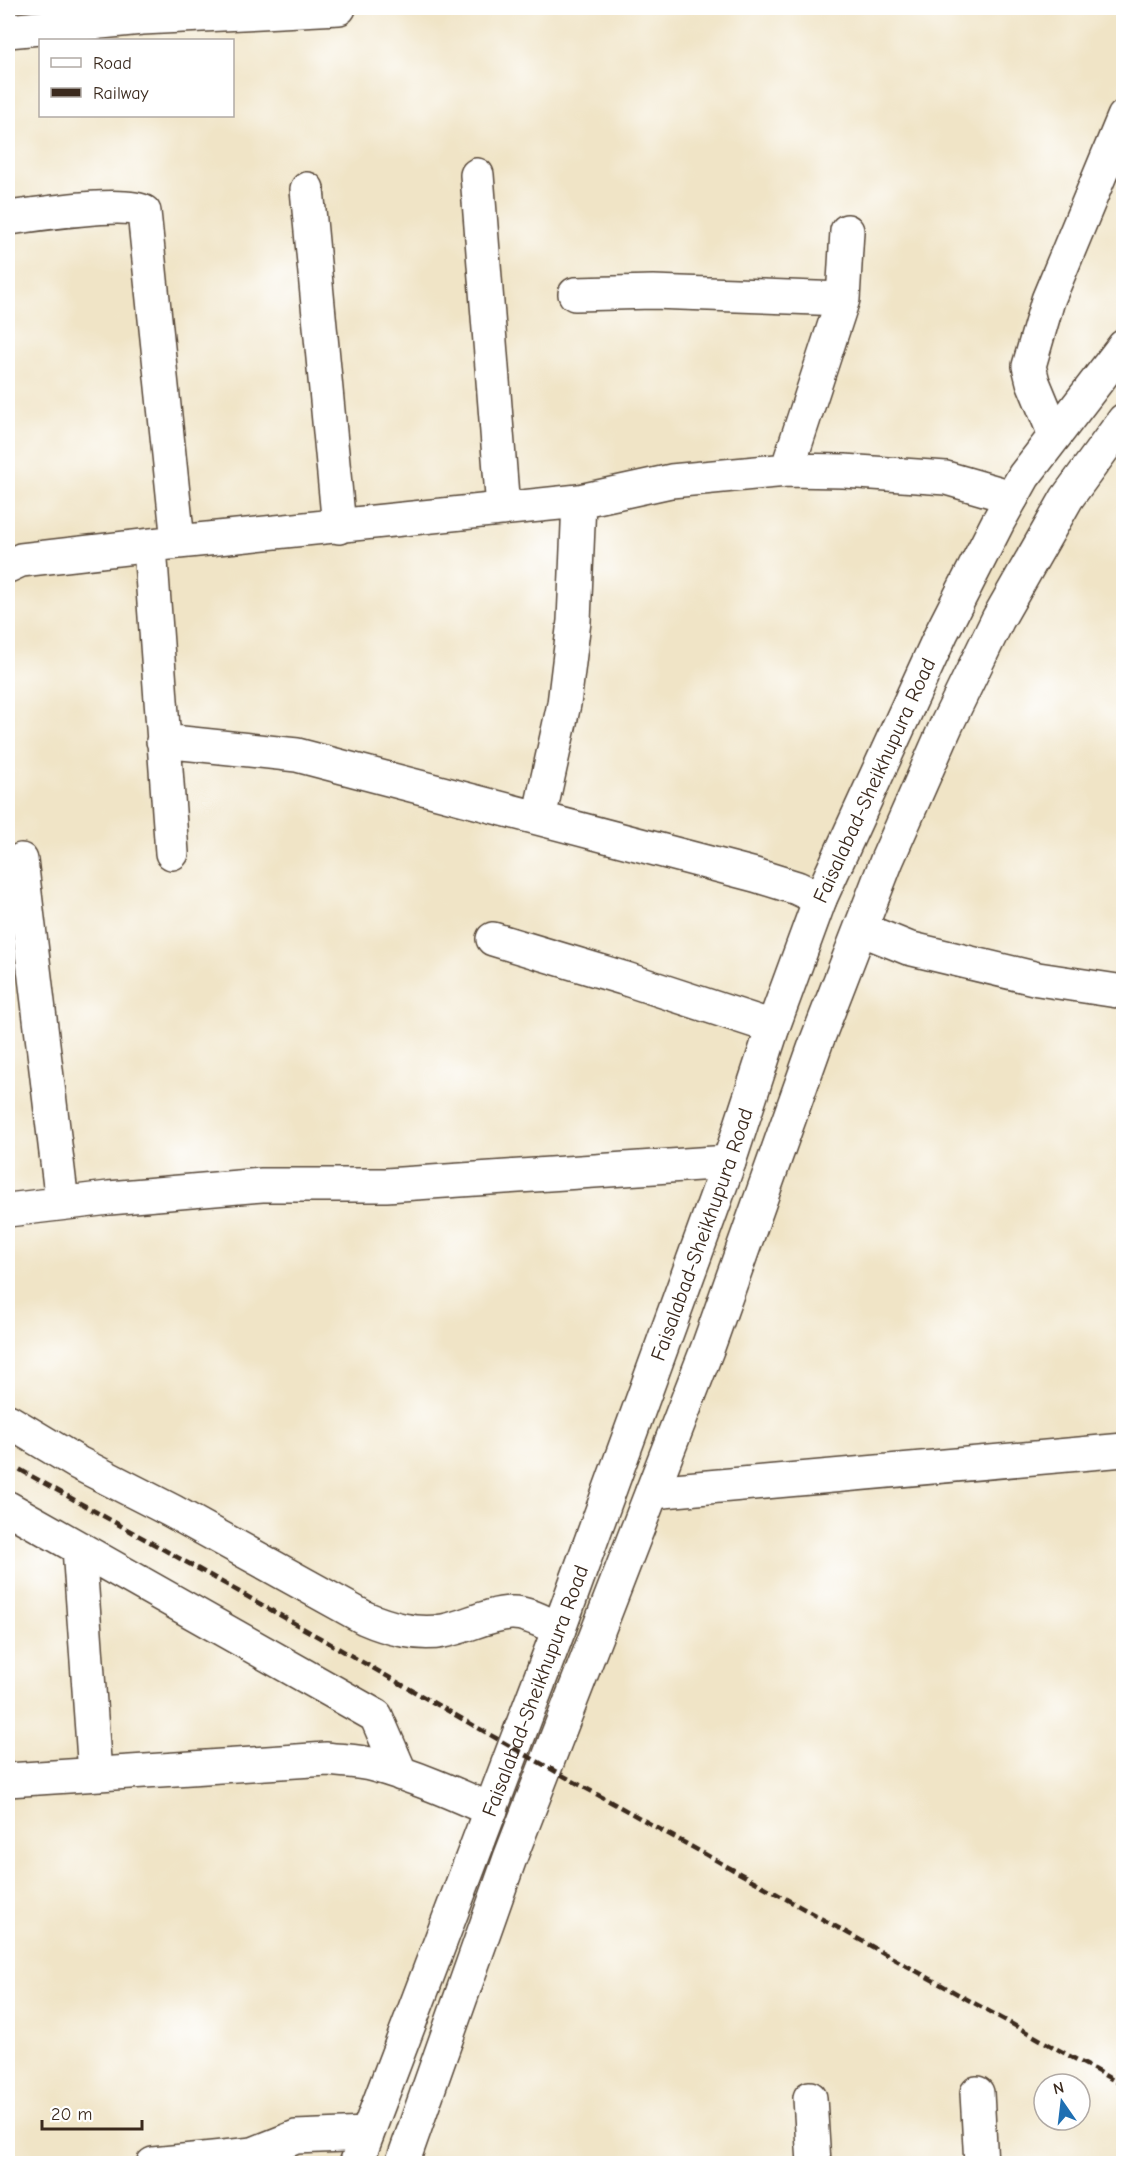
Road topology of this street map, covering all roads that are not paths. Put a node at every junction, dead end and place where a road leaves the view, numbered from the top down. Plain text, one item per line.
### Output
1 (339, 8) edge
2 (142, 13) edge
3 (8, 31) edge
4 (1124, 117) edge
5 (477, 174) dead end
6 (307, 189) dead end
7 (8, 218) edge
8 (847, 231) dead end
9 (575, 294) dead end
10 (843, 299) junction
11 (1124, 346) edge
12 (1124, 420) edge
13 (1055, 435) junction
14 (787, 470) junction
15 (1018, 486) junction
16 (1067, 498) junction
17 (579, 501) junction
18 (503, 509) junction
19 (339, 527) junction
20 (164, 544) junction
21 (8, 566) edge
22 (163, 741) junction
23 (539, 818) junction
24 (172, 853) dead end
25 (21, 860) dead end
26 (820, 899) junction
27 (861, 929) junction
28 (493, 939) dead end
29 (1124, 992) edge
30 (772, 1027) junction
31 (729, 1162) junction
32 (62, 1203) junction
33 (8, 1210) edge
34 (8, 1421) edge
35 (1124, 1450) edge
36 (652, 1492) junction
37 (8, 1508) edge
38 (78, 1548) junction
39 (559, 1629) junction
40 (95, 1774) junction
41 (401, 1774) junction
42 (8, 1780) edge
43 (491, 1810) junction
44 (977, 2093) dead end
45 (810, 2098) dead end
46 (361, 2149) edge
47 (153, 2163) edge
48 (402, 2163) edge
49 (814, 2163) edge
50 (981, 2163) edge

1 - 2 main road
2 - 3 main road
4 - 13 main road
5 - 18 main road
6 - 19 main road
7 - 20 main road
8 - 10 main road
9 - 10 main road
10 - 14 main road
11 - 13 main road, Faisalabad-Sheikhupura Road
12 - 16 main road, Faisalabad-Sheikhupura Road
13 - 15 main road, Faisalabad-Sheikhupura Road
14 - 15 main road
14 - 17 main road
15 - 16 main road
15 - 26 main road, Faisalabad-Sheikhupura Road
16 - 27 main road, Faisalabad-Sheikhupura Road
17 - 18 main road
17 - 23 main road
18 - 19 main road
19 - 20 main road
20 - 21 main road
20 - 22 main road
22 - 23 main road
22 - 24 main road
23 - 26 main road
25 - 32 main road
26 - 30 main road, Faisalabad-Sheikhupura Road
27 - 29 main road
27 - 36 main road, Faisalabad-Sheikhupura Road
28 - 30 main road
30 - 31 main road, Faisalabad-Sheikhupura Road
31 - 32 main road
31 - 39 main road, Faisalabad-Sheikhupura Road
32 - 33 main road
34 - 39 main road
35 - 36 main road
36 - 48 main road, Faisalabad-Sheikhupura Road
37 - 38 main road
38 - 40 main road
38 - 41 main road
39 - 43 main road, Faisalabad-Sheikhupura Road
40 - 41 main road
40 - 42 main road
41 - 43 main road
43 - 46 main road, Faisalabad-Sheikhupura Road
44 - 50 main road
45 - 49 main road
46 - 47 main road

